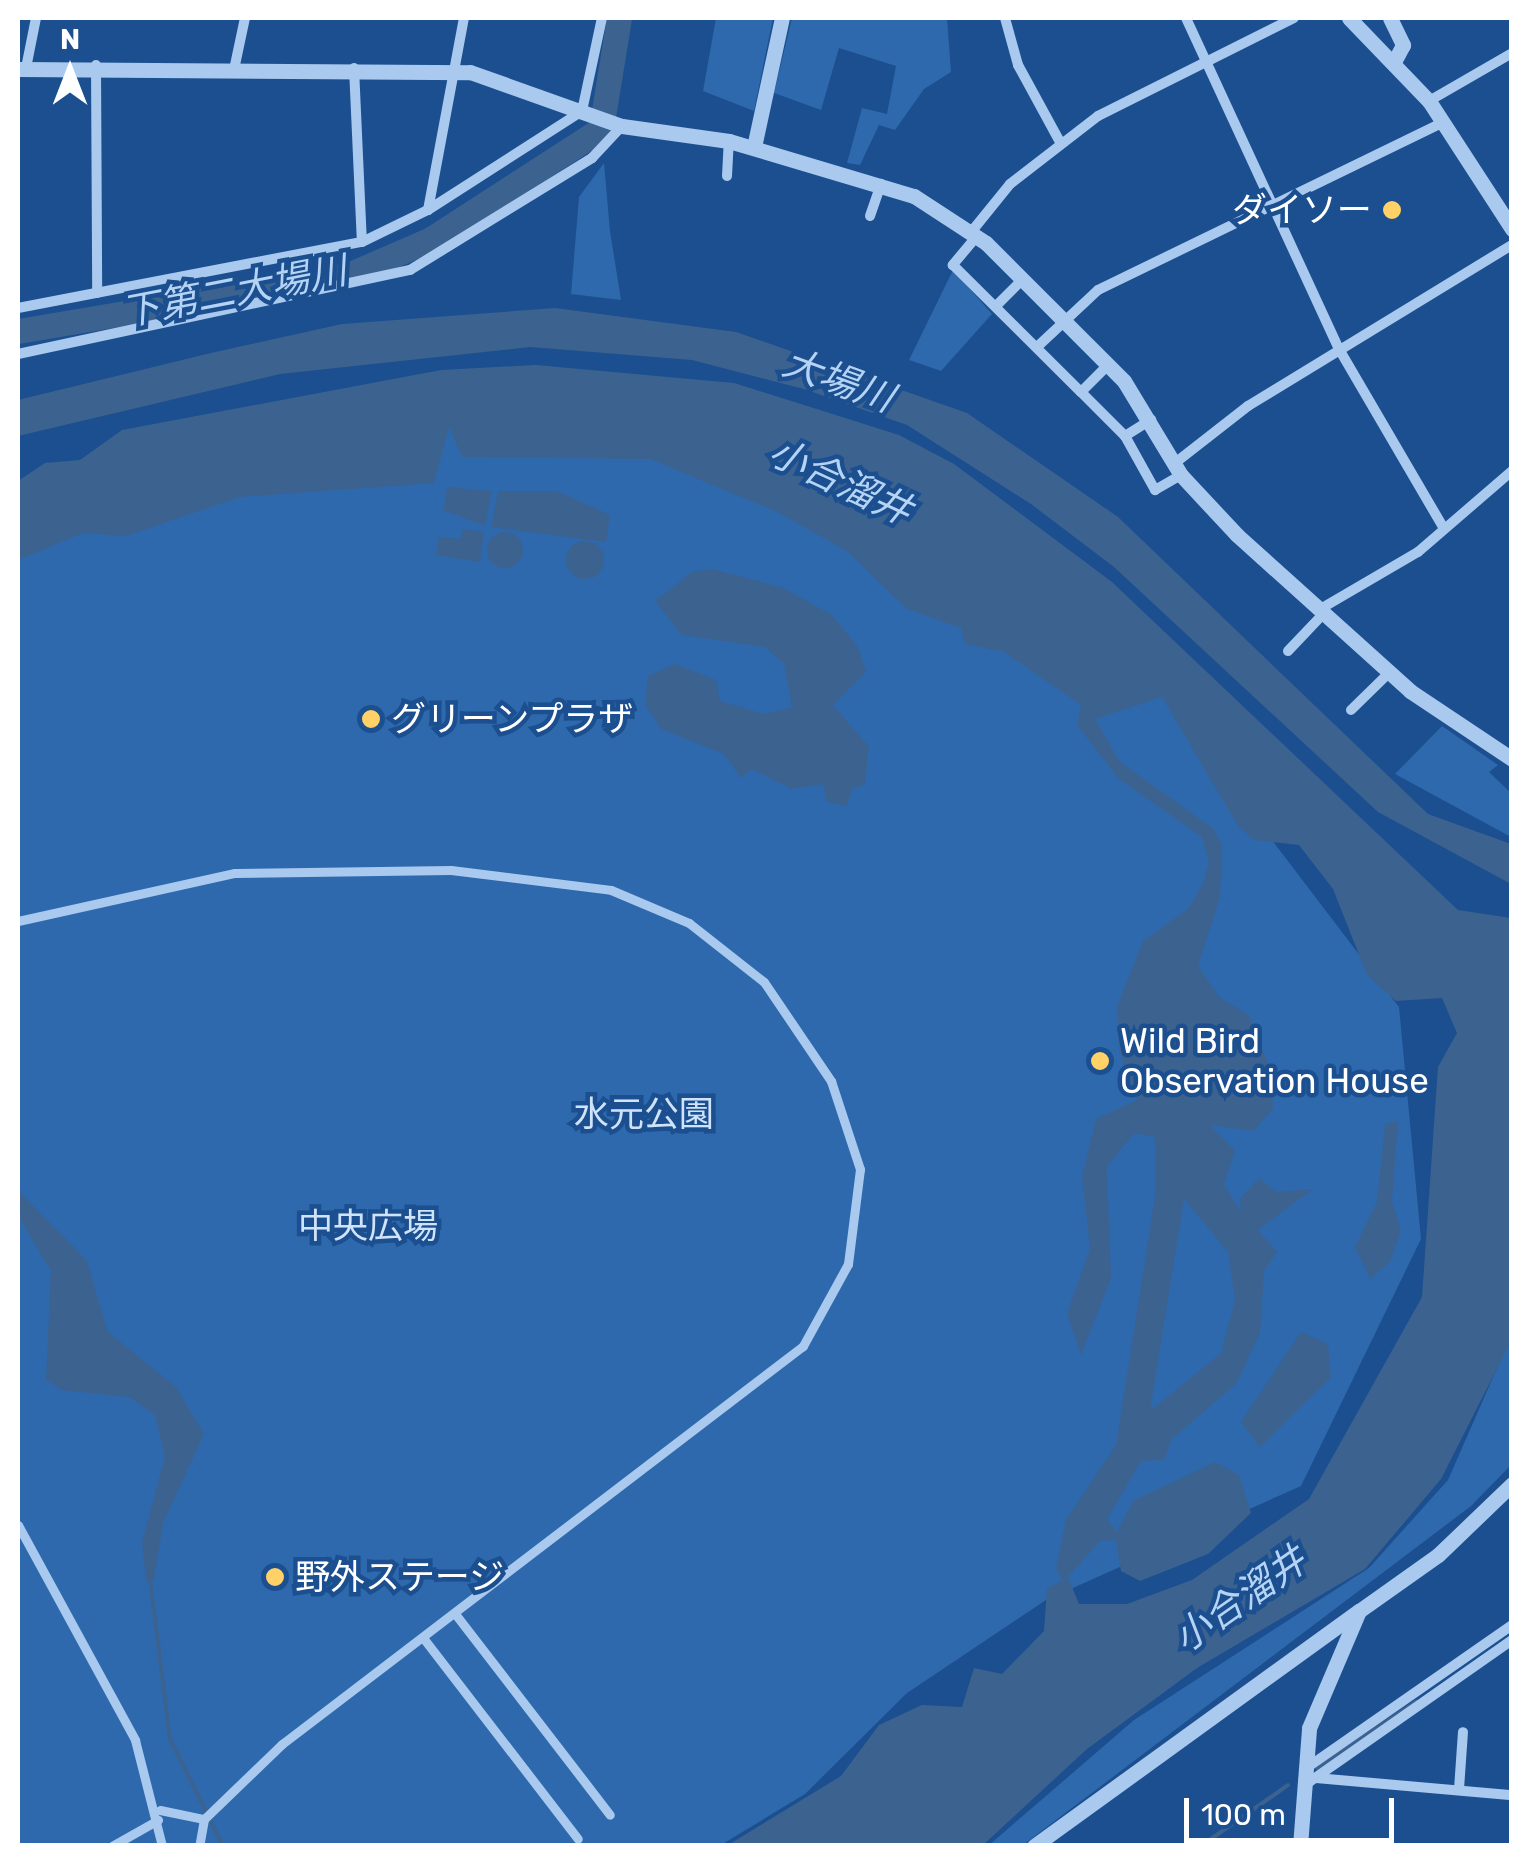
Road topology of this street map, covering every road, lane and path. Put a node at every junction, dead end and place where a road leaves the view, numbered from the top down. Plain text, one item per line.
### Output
1 (36, 18) edge
2 (245, 18) edge
3 (464, 18) edge
4 (602, 18) edge
5 (782, 18) edge
6 (1005, 18) edge
7 (1186, 18) edge
8 (1294, 18) edge
9 (1349, 18) edge
10 (1390, 18) edge
11 (1512, 54) edge
12 (1394, 62) junction
13 (96, 64) junction
14 (235, 65) junction
15 (1204, 66) junction
16 (354, 67) junction
17 (22, 68) edge
18 (452, 70) junction
19 (1429, 101) junction
20 (585, 112) junction
21 (1444, 122) junction
22 (618, 125) junction
23 (728, 141) junction
24 (1060, 142) junction
25 (754, 147) junction
26 (727, 176) dead end
27 (881, 183) junction
28 (1271, 204) junction
29 (428, 210) junction
30 (870, 216) dead end
31 (1512, 229) edge
32 (974, 233) junction
33 (362, 242) junction
34 (1512, 246) edge
35 (1022, 280) junction
36 (97, 293) junction
37 (996, 306) junction
38 (18, 308) edge
39 (1062, 321) junction
40 (1037, 347) junction
41 (1339, 349) junction
42 (18, 354) edge
43 (1108, 365) junction
44 (1081, 392) junction
45 (1151, 420) junction
46 (1124, 436) junction
47 (1178, 469) junction
48 (1512, 471) edge
49 (1444, 529) junction
50 (1324, 610) junction
51 (1288, 651) dead end
52 (1390, 672) junction
53 (1351, 710) dead end
54 (1510, 756) edge
55 (18, 921) edge
56 (1512, 1484) edge
57 (18, 1526) edge
58 (1360, 1611) junction
59 (456, 1615) junction
60 (1512, 1624) edge
61 (424, 1639) junction
62 (1512, 1640) edge
63 (1463, 1732) dead end
64 (1308, 1777) junction
65 (1458, 1789) junction
66 (1512, 1795) edge
67 (610, 1814) dead end
68 (159, 1815) junction
69 (206, 1818) junction
70 (578, 1839) dead end
71 (112, 1846) edge
72 (162, 1846) edge
73 (199, 1846) edge
74 (1034, 1846) edge
75 (1300, 1846) edge

1 - 17 street
2 - 14 street
3 - 18 street
4 - 20 street
5 - 25 street
6 - 24 street
7 - 15 street
8 - 15 street
9 - 12 street
10 - 12 street
11 - 19 street
12 - 19 street
13 - 14 street
13 - 17 street
13 - 36 street
14 - 16 street
15 - 24 street
15 - 28 street
16 - 18 street
16 - 33 street
18 - 20 street
18 - 29 street
19 - 21 street
20 - 22 street
20 - 29 street
21 - 28 street
21 - 31 street
22 - 23 street
22 - 42 street
23 - 25 street
23 - 26 street
24 - 32 street
25 - 27 street
27 - 30 street
27 - 32 street
28 - 39 street
28 - 41 street
29 - 33 street
32 - 35 street
32 - 37 street
33 - 36 street
34 - 41 street
35 - 37 street
35 - 39 street
36 - 38 street
37 - 40 street
39 - 40 street
39 - 43 street
40 - 44 street
41 - 47 street
41 - 49 street
43 - 44 street
43 - 45 street
44 - 46 street
45 - 46 street
45 - 47 street
46 - 47 street
47 - 50 street
48 - 49 street
49 - 50 street
50 - 51 street
50 - 52 street
52 - 53 street
52 - 54 street
55 - 59 street
56 - 58 street
57 - 68 street
58 - 64 street
58 - 74 street
59 - 61 street
59 - 67 street
60 - 64 street
61 - 69 street
61 - 70 street
62 - 64 street
63 - 65 street
64 - 65 street
64 - 75 street
65 - 66 street
68 - 69 street
68 - 71 street
68 - 72 street
69 - 73 street

